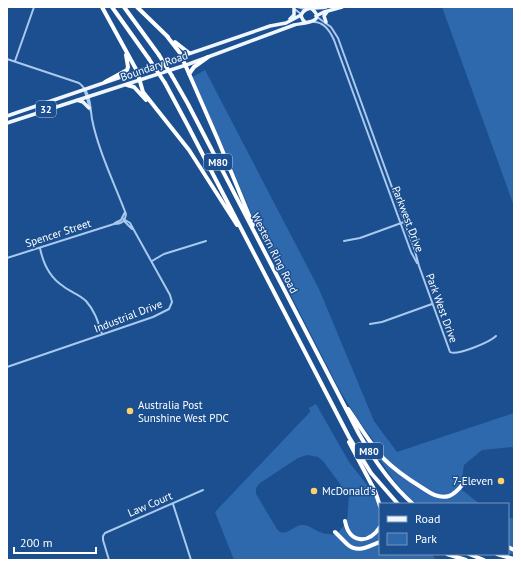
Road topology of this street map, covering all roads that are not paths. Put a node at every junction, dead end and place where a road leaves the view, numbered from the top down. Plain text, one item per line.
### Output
1 (34, 7) edge
2 (102, 7) edge
3 (112, 7) edge
4 (124, 7) edge
5 (137, 7) edge
6 (342, 7) edge
7 (295, 8) edge
8 (305, 9) junction
9 (312, 9) junction
10 (327, 9) edge
11 (301, 14) junction
12 (316, 16) junction
13 (312, 22) junction
14 (326, 22) junction
15 (286, 23) junction
16 (306, 23) junction
17 (166, 35) junction
18 (123, 47) junction
19 (189, 53) junction
20 (182, 56) junction
21 (208, 57) junction
22 (7, 59) edge
23 (15, 61) junction
24 (185, 65) junction
25 (137, 71) junction
26 (189, 74) junction
27 (351, 76) junction
28 (348, 77) junction
29 (140, 80) junction
30 (104, 82) junction
31 (127, 85) junction
32 (84, 90) junction
33 (87, 97) junction
34 (76, 100) junction
35 (89, 108) junction
36 (91, 113) junction
37 (7, 116) edge
38 (167, 122) junction
39 (7, 123) edge
40 (124, 219) junction
41 (404, 222) junction
42 (400, 223) junction
43 (246, 238) junction
44 (344, 241) dead end
45 (206, 242) dead end
46 (40, 248) junction
47 (263, 250) junction
48 (7, 258) edge
49 (152, 261) junction
50 (419, 266) junction
51 (432, 304) junction
52 (370, 324) dead end
53 (102, 334) junction
54 (496, 336) dead end
55 (7, 367) edge
56 (320, 383) junction
57 (336, 390) junction
58 (463, 484) dead end
59 (204, 490) dead end
60 (379, 503) edge
61 (397, 503) edge
62 (411, 503) edge
63 (173, 504) junction
64 (345, 521) dead end
65 (379, 528) edge
66 (335, 532) dead end
67 (379, 542) edge
68 (450, 555) edge
69 (472, 555) edge
70 (500, 555) edge
71 (514, 559) edge
72 (110, 560) edge
73 (192, 560) edge
74 (466, 560) edge
75 (484, 560) edge

1 - 23 street
2 - 18 highway
3 - 43 highway, Western Ring Road / M80, bridge
4 - 47 highway, Western Ring Road / M80, bridge
5 - 17 highway
6 - 10 main road
7 - 8 street
7 - 11 street
7 - 15 main road
8 - 9 main road
8 - 11 main road, 32
9 - 10 main road
9 - 12 main road
10 - 12 main road
10 - 14 main road
11 - 15 main road, Boundary Road / 32
11 - 16 main road
12 - 13 main road
12 - 14 street, Parkwest Drive
13 - 16 main road, 32
13 - 28 street, Parkwest Drive
14 - 27 street, Parkwest Drive
15 - 19 main road, Boundary Road / 32
16 - 21 main road, Boundary Road / 32
17 - 19 highway
17 - 20 highway
18 - 25 highway
18 - 30 highway
19 - 20 main road, Boundary Road / 32
20 - 24 highway
20 - 25 main road, Boundary Road / 32
21 - 24 main road, Boundary Road / 32
21 - 26 highway
22 - 23 street
23 - 32 street
24 - 26 highway
24 - 29 main road, Boundary Road / 32
25 - 29 highway
25 - 30 main road, Boundary Road / 32
26 - 47 highway
27 - 28 street
27 - 41 street, Parkwest Drive
28 - 42 street, Parkwest Drive
29 - 31 main road, Boundary Road / 32
29 - 38 highway
30 - 32 main road, Boundary Road / 32
31 - 33 main road, Boundary Road / 32
31 - 38 highway
32 - 33 street
32 - 37 main road, Boundary Road / 32
33 - 34 main road, Boundary Road / 32
33 - 35 street, Spencer Street
33 - 36 street, Spencer Street
34 - 35 main road
34 - 39 main road, Boundary Road / 32
35 - 36 street, Spencer Street
36 - 40 street, Spencer Street
38 - 43 highway
40 - 46 street, Spencer Street
40 - 49 street, Industrial Drive
41 - 42 street
41 - 50 street, Parkwest Drive
42 - 44 street
42 - 50 street, Parkwest Drive
43 - 56 highway, Western Ring Road / M80
45 - 49 street
46 - 48 street, Spencer Street
46 - 53 street
47 - 57 highway, Western Ring Road / M80
49 - 53 street, Industrial Drive
50 - 51 street, Park West Drive
51 - 52 street
51 - 54 street, Park West Drive
53 - 55 street, Industrial Drive
56 - 60 highway
56 - 61 highway, Western Ring Road / M80
57 - 58 highway
57 - 62 highway, Western Ring Road / M80
59 - 63 street, Law Court
63 - 72 street, Law Court
63 - 73 street
64 - 65 highway
66 - 67 highway
68 - 74 highway
69 - 75 highway
70 - 71 highway

